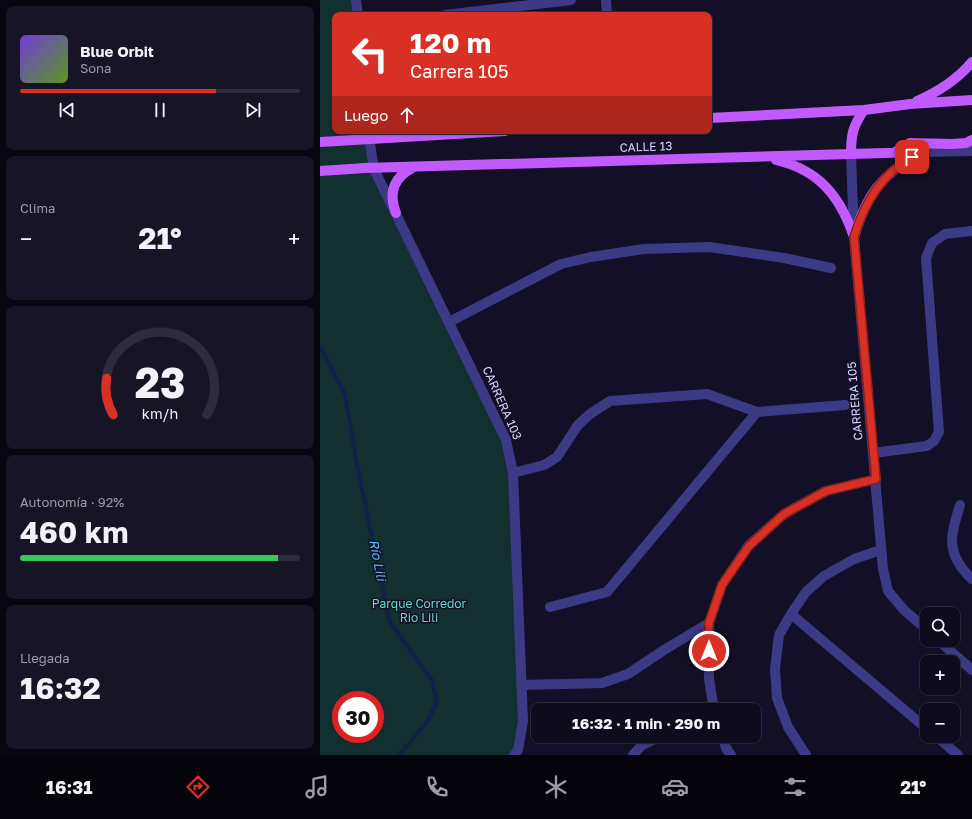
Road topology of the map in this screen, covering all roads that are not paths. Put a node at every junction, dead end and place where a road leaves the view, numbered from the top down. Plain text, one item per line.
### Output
1 (356, 0) edge
2 (571, 0) edge
3 (606, 0) edge
4 (358, 12) edge
5 (470, 12) edge
6 (607, 12) edge
7 (972, 62) edge
8 (972, 100) edge
9 (910, 104) junction
10 (864, 110) junction
11 (712, 118) edge
12 (402, 134) edge
13 (368, 135) edge
14 (972, 140) edge
15 (320, 142) edge
16 (972, 151) edge
17 (921, 152) junction
18 (894, 153) junction
19 (851, 154) junction
20 (762, 157) junction
21 (414, 167) junction
22 (374, 168) junction
23 (320, 170) edge
24 (396, 213) junction
25 (972, 231) edge
26 (854, 237) junction
27 (831, 268) dead end
28 (449, 322) junction
29 (845, 405) dead end
30 (758, 412) junction
31 (873, 453) junction
32 (513, 473) junction
33 (876, 479) junction
34 (960, 505) dead end
35 (881, 550) junction
36 (972, 579) edge
37 (550, 607) dead end
38 (791, 614) junction
39 (709, 623) junction
40 (920, 624) edge
41 (946, 647) edge
42 (972, 670) edge
43 (521, 685) junction
44 (713, 703) edge
45 (920, 723) edge
46 (646, 743) edge
47 (724, 743) edge
48 (944, 743) edge
49 (514, 755) edge
50 (633, 755) edge
51 (731, 755) edge
52 (806, 755) edge
53 (958, 755) edge

1 - 4 street
2 - 5 street
3 - 6 street
7 - 9 main road
8 - 9 main road
9 - 10 main road
10 - 11 main road
10 - 19 main road
12 - 13 main road
13 - 15 main road
13 - 22 street, CARRERA 103
14 - 18 main road
16 - 17 street, CALLE 13
17 - 18 main road, CALLE 13
17 - 26 main road
18 - 19 main road, CALLE 13
19 - 20 main road, CALLE 13
19 - 26 street, CARRERA 105
20 - 21 main road, CALLE 13
20 - 26 main road
21 - 22 main road, CALLE 13
21 - 24 main road
22 - 23 main road, CALLE 13
22 - 24 street, CARRERA 103
24 - 28 street, CARRERA 103
25 - 31 street
26 - 31 street, CARRERA 105
27 - 28 street
28 - 32 street, CARRERA 103
29 - 30 street
30 - 32 street
30 - 37 street
31 - 33 street, CARRERA 105
32 - 43 street, CARRERA 103
33 - 35 street, CARRERA 105
33 - 39 street
34 - 36 street
35 - 38 street
35 - 40 street, CARRERA 105
38 - 45 street
38 - 52 street
39 - 43 street
39 - 44 street
41 - 42 street
43 - 49 street, CARRERA 103
46 - 50 street
47 - 51 street
48 - 53 street

